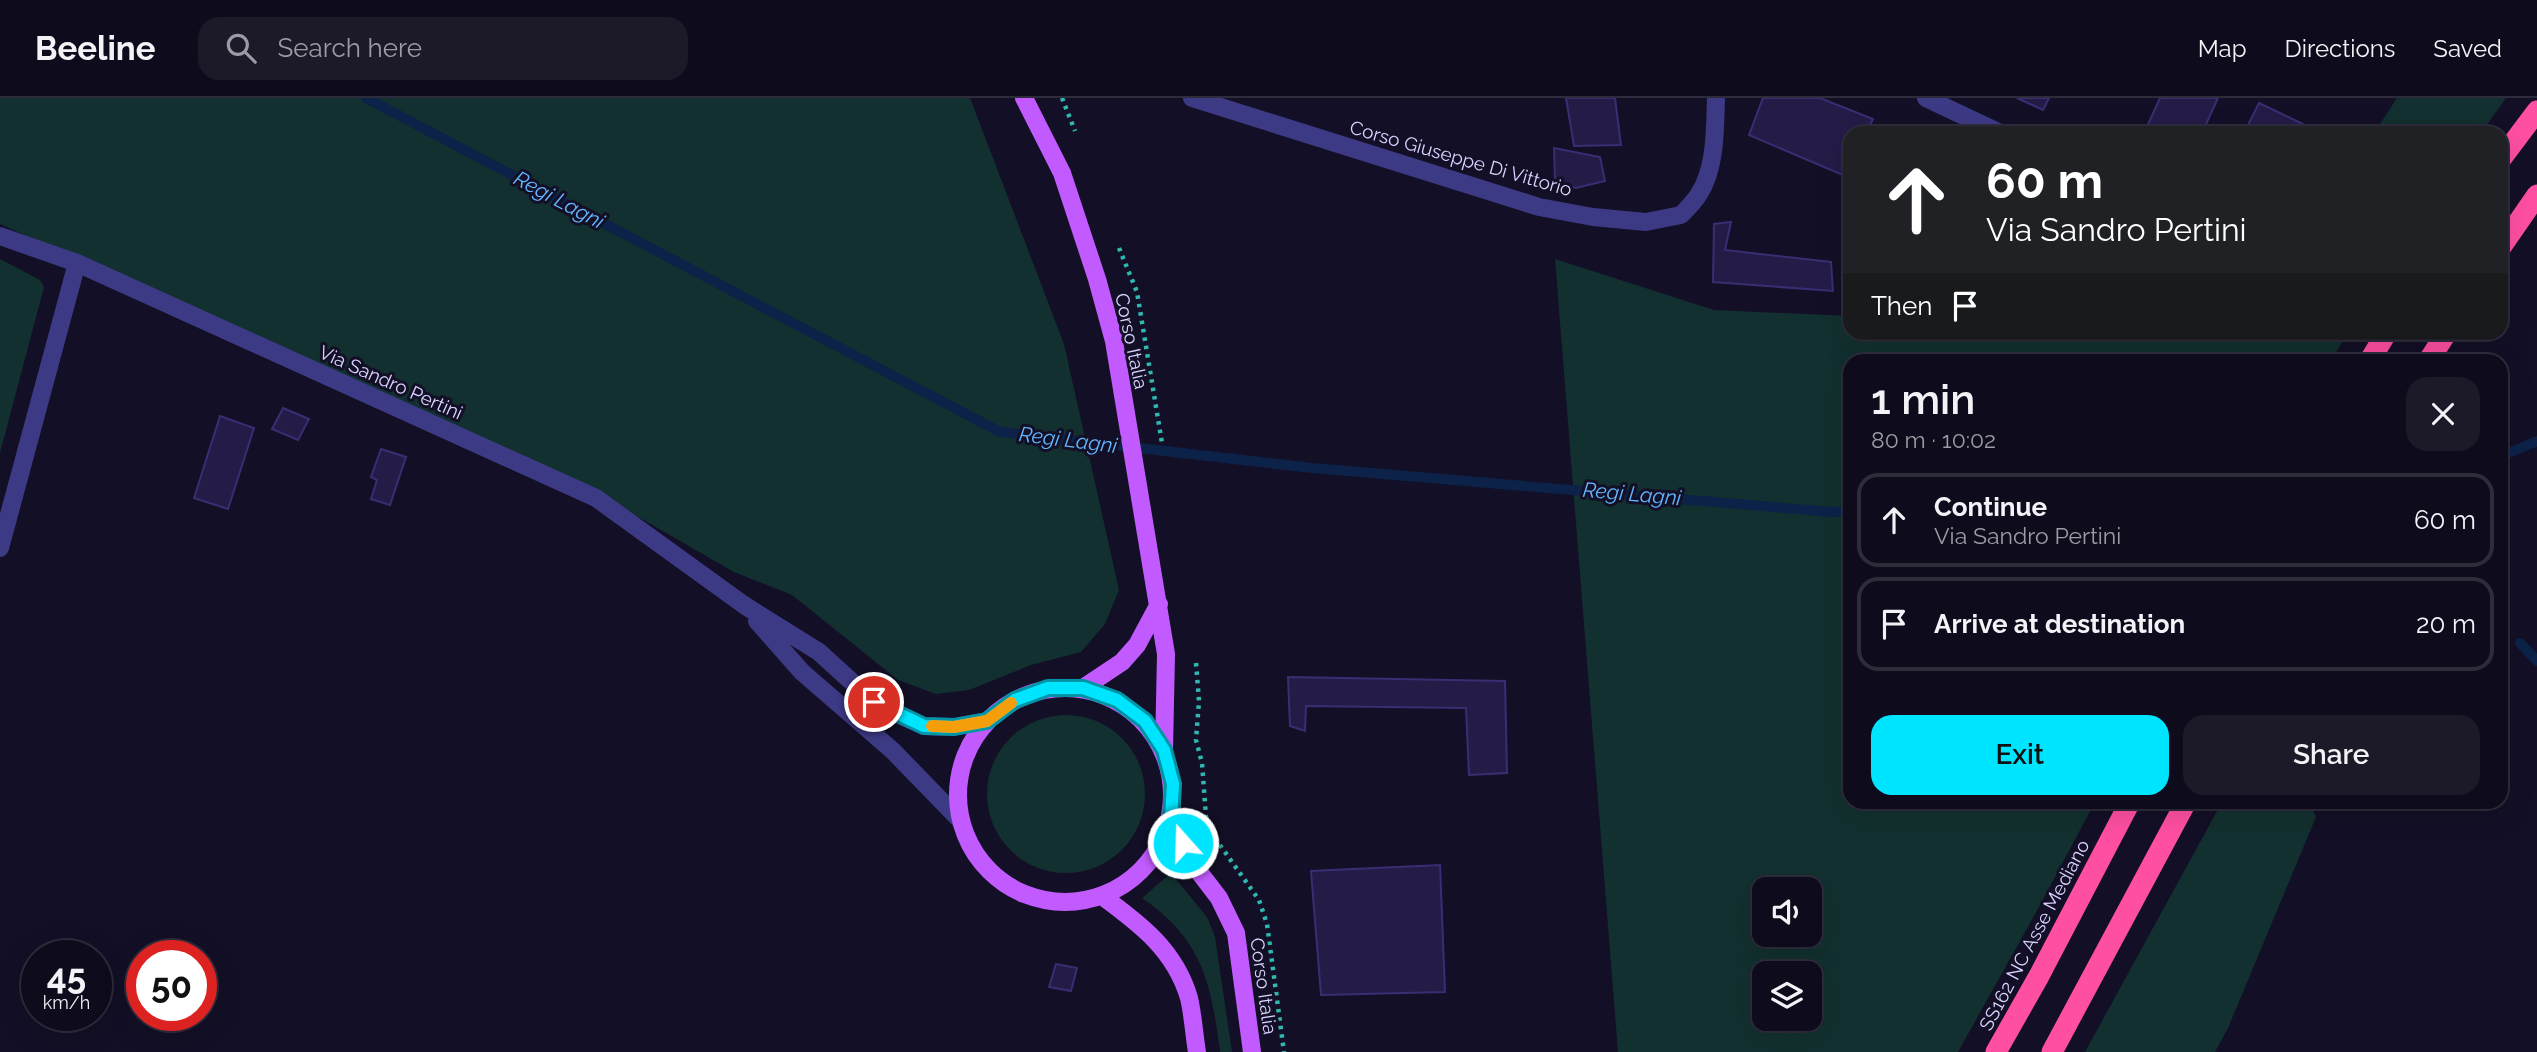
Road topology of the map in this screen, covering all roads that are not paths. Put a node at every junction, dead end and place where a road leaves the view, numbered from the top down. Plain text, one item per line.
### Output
1 (1024, 98) edge
2 (1192, 98) edge
3 (1716, 98) edge
4 (1926, 98) edge
5 (2537, 111) edge
6 (1985, 126) edge
7 (2508, 150) edge
8 (2537, 195) edge
9 (0, 236) edge
10 (2508, 238) edge
11 (77, 263) junction
12 (0, 548) edge
13 (1159, 604) junction
14 (744, 605) junction
15 (1083, 688) junction
16 (987, 721) junction
17 (1164, 750) junction
18 (2126, 809) edge
19 (2182, 809) edge
20 (1171, 818) junction
21 (960, 820) junction
22 (1102, 896) junction
23 (1197, 1052) edge
24 (1252, 1052) edge
25 (1996, 1052) edge
26 (2052, 1052) edge

1 - 13 main road, Corso Italia
2 - 3 street, Corso Giuseppe Di Vittorio
4 - 6 street
5 - 7 highway
8 - 10 highway
9 - 11 street, Via Sandro Pertini
11 - 12 street
11 - 14 street, Via Sandro Pertini
13 - 15 main road
13 - 17 main road, Corso Italia
14 - 16 street, Via Sandro Pertini
14 - 21 street, Via Sandro Pertini
15 - 16 main road, Corso Italia
15 - 17 main road, Corso Italia
16 - 21 main road, Corso Italia
17 - 20 main road, Corso Italia
18 - 25 highway, SS162 NC Asse Mediano
19 - 26 highway
20 - 22 main road, Corso Italia
20 - 24 main road, Corso Italia
21 - 22 main road, Corso Italia
22 - 23 main road

